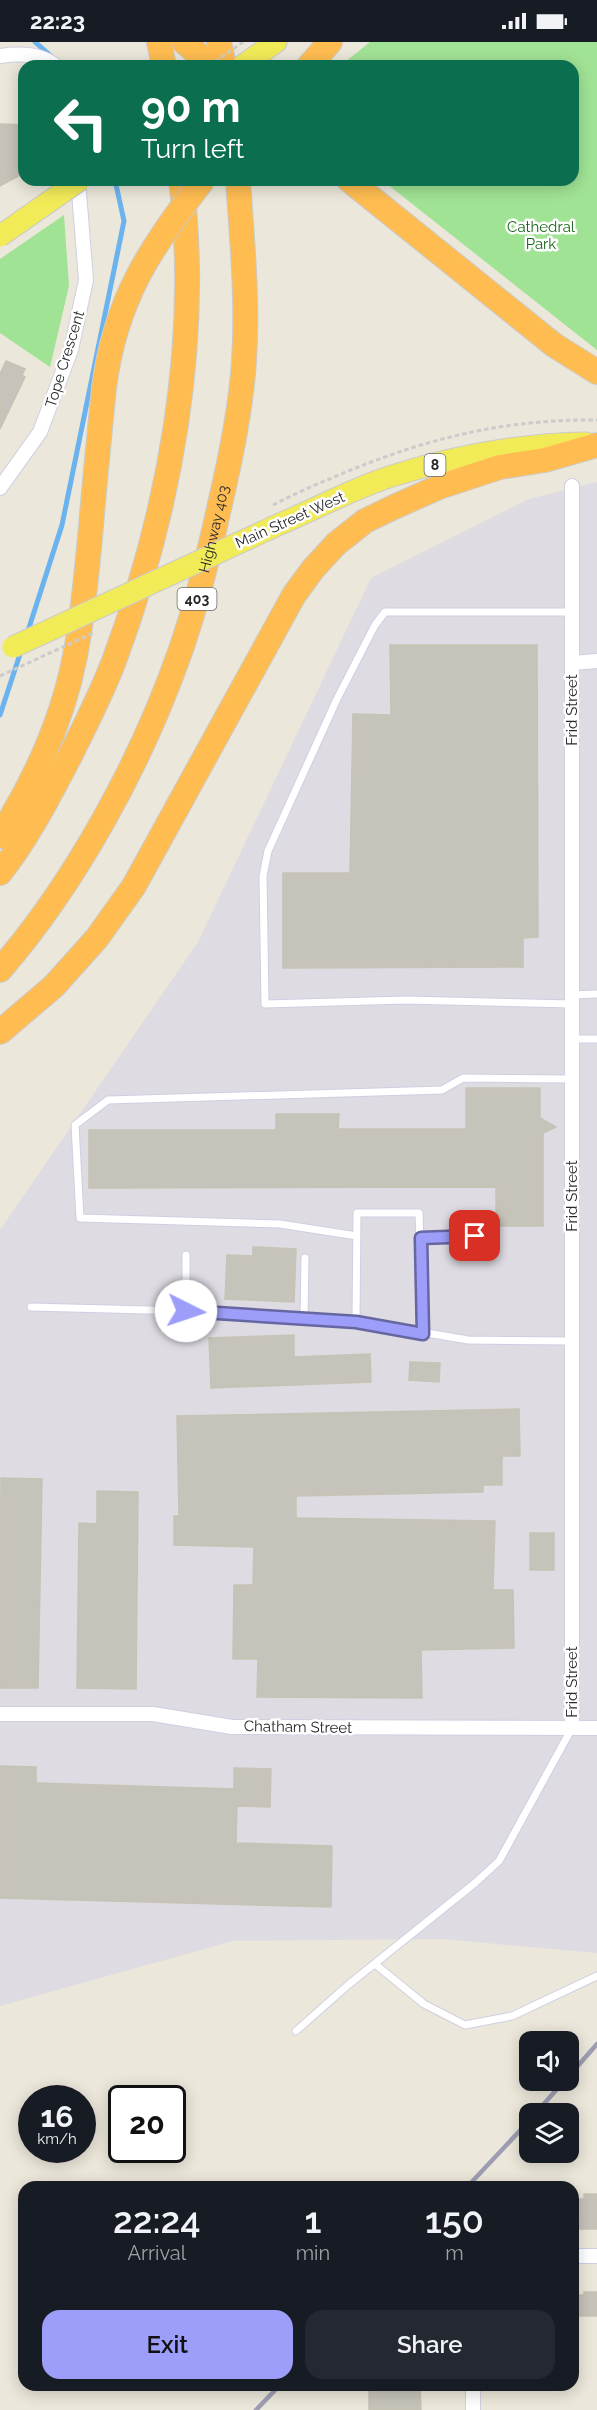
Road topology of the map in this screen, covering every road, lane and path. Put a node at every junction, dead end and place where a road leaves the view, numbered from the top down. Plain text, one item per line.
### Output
1 (159, 42) edge
2 (184, 42) edge
3 (219, 42) edge
4 (243, 42) edge
5 (276, 42) edge
6 (330, 42) edge
7 (0, 56) edge
8 (44, 60) edge
9 (163, 60) edge
10 (204, 60) edge
11 (219, 60) edge
12 (223, 60) edge
13 (250, 60) edge
14 (314, 60) edge
15 (71, 186) edge
16 (79, 186) edge
17 (182, 186) edge
18 (198, 186) edge
19 (238, 186) edge
20 (356, 186) edge
21 (0, 236) edge
22 (597, 372) edge
23 (597, 444) edge
24 (572, 486) dead end
25 (0, 488) edge
26 (572, 612) junction
27 (6, 650) edge
28 (597, 661) edge
29 (572, 663) junction
30 (0, 836) edge
31 (0, 873) edge
32 (0, 970) edge
33 (597, 994) edge
34 (572, 1000) junction
35 (0, 1032) edge
36 (597, 1039) edge
37 (572, 1040) junction
38 (572, 1079) junction
39 (357, 1236) junction
40 (475, 1236) dead end
41 (421, 1238) junction
42 (186, 1255) dead end
43 (306, 1258) dead end
44 (31, 1307) dead end
45 (186, 1311) junction
46 (304, 1318) junction
47 (356, 1322) junction
48 (423, 1334) junction
49 (572, 1341) junction
50 (0, 1714) edge
51 (572, 1728) junction
52 (597, 1728) edge
53 (375, 1964) junction
54 (597, 1976) edge
55 (297, 2031) dead end
56 (579, 2256) edge
57 (597, 2256) edge
58 (473, 2391) edge
59 (473, 2410) edge

1 - 9 highway
2 - 10 highway
3 - 12 highway
4 - 11 path, bridge
5 - 13 main road
6 - 14 highway
7 - 8 street
15 - 21 main road, bridge
16 - 25 street, Tope Crescent
17 - 31 highway
18 - 30 highway, bridge
19 - 32 highway, Highway 403 / 403
20 - 22 highway
23 - 27 main road, Main Street West / 8, bridge
23 - 35 highway
24 - 26 street, Frid Street
26 - 29 street, Frid Street
26 - 34 lane
28 - 29 street, Frid Street
29 - 34 street, Frid Street
33 - 34 lane
34 - 37 street, Frid Street
36 - 37 lane
37 - 38 street, Frid Street
38 - 39 lane
38 - 49 street, Frid Street
39 - 41 lane
39 - 47 lane
40 - 41 lane
41 - 48 lane
42 - 45 lane
43 - 46 lane
44 - 45 lane
45 - 46 lane
46 - 47 lane
47 - 48 lane
48 - 49 lane
49 - 51 street, Frid Street
50 - 51 street, Chatham Street
51 - 52 street, Chatham Street
51 - 53 lane
53 - 54 lane
53 - 55 lane
56 - 57 street
58 - 59 street

